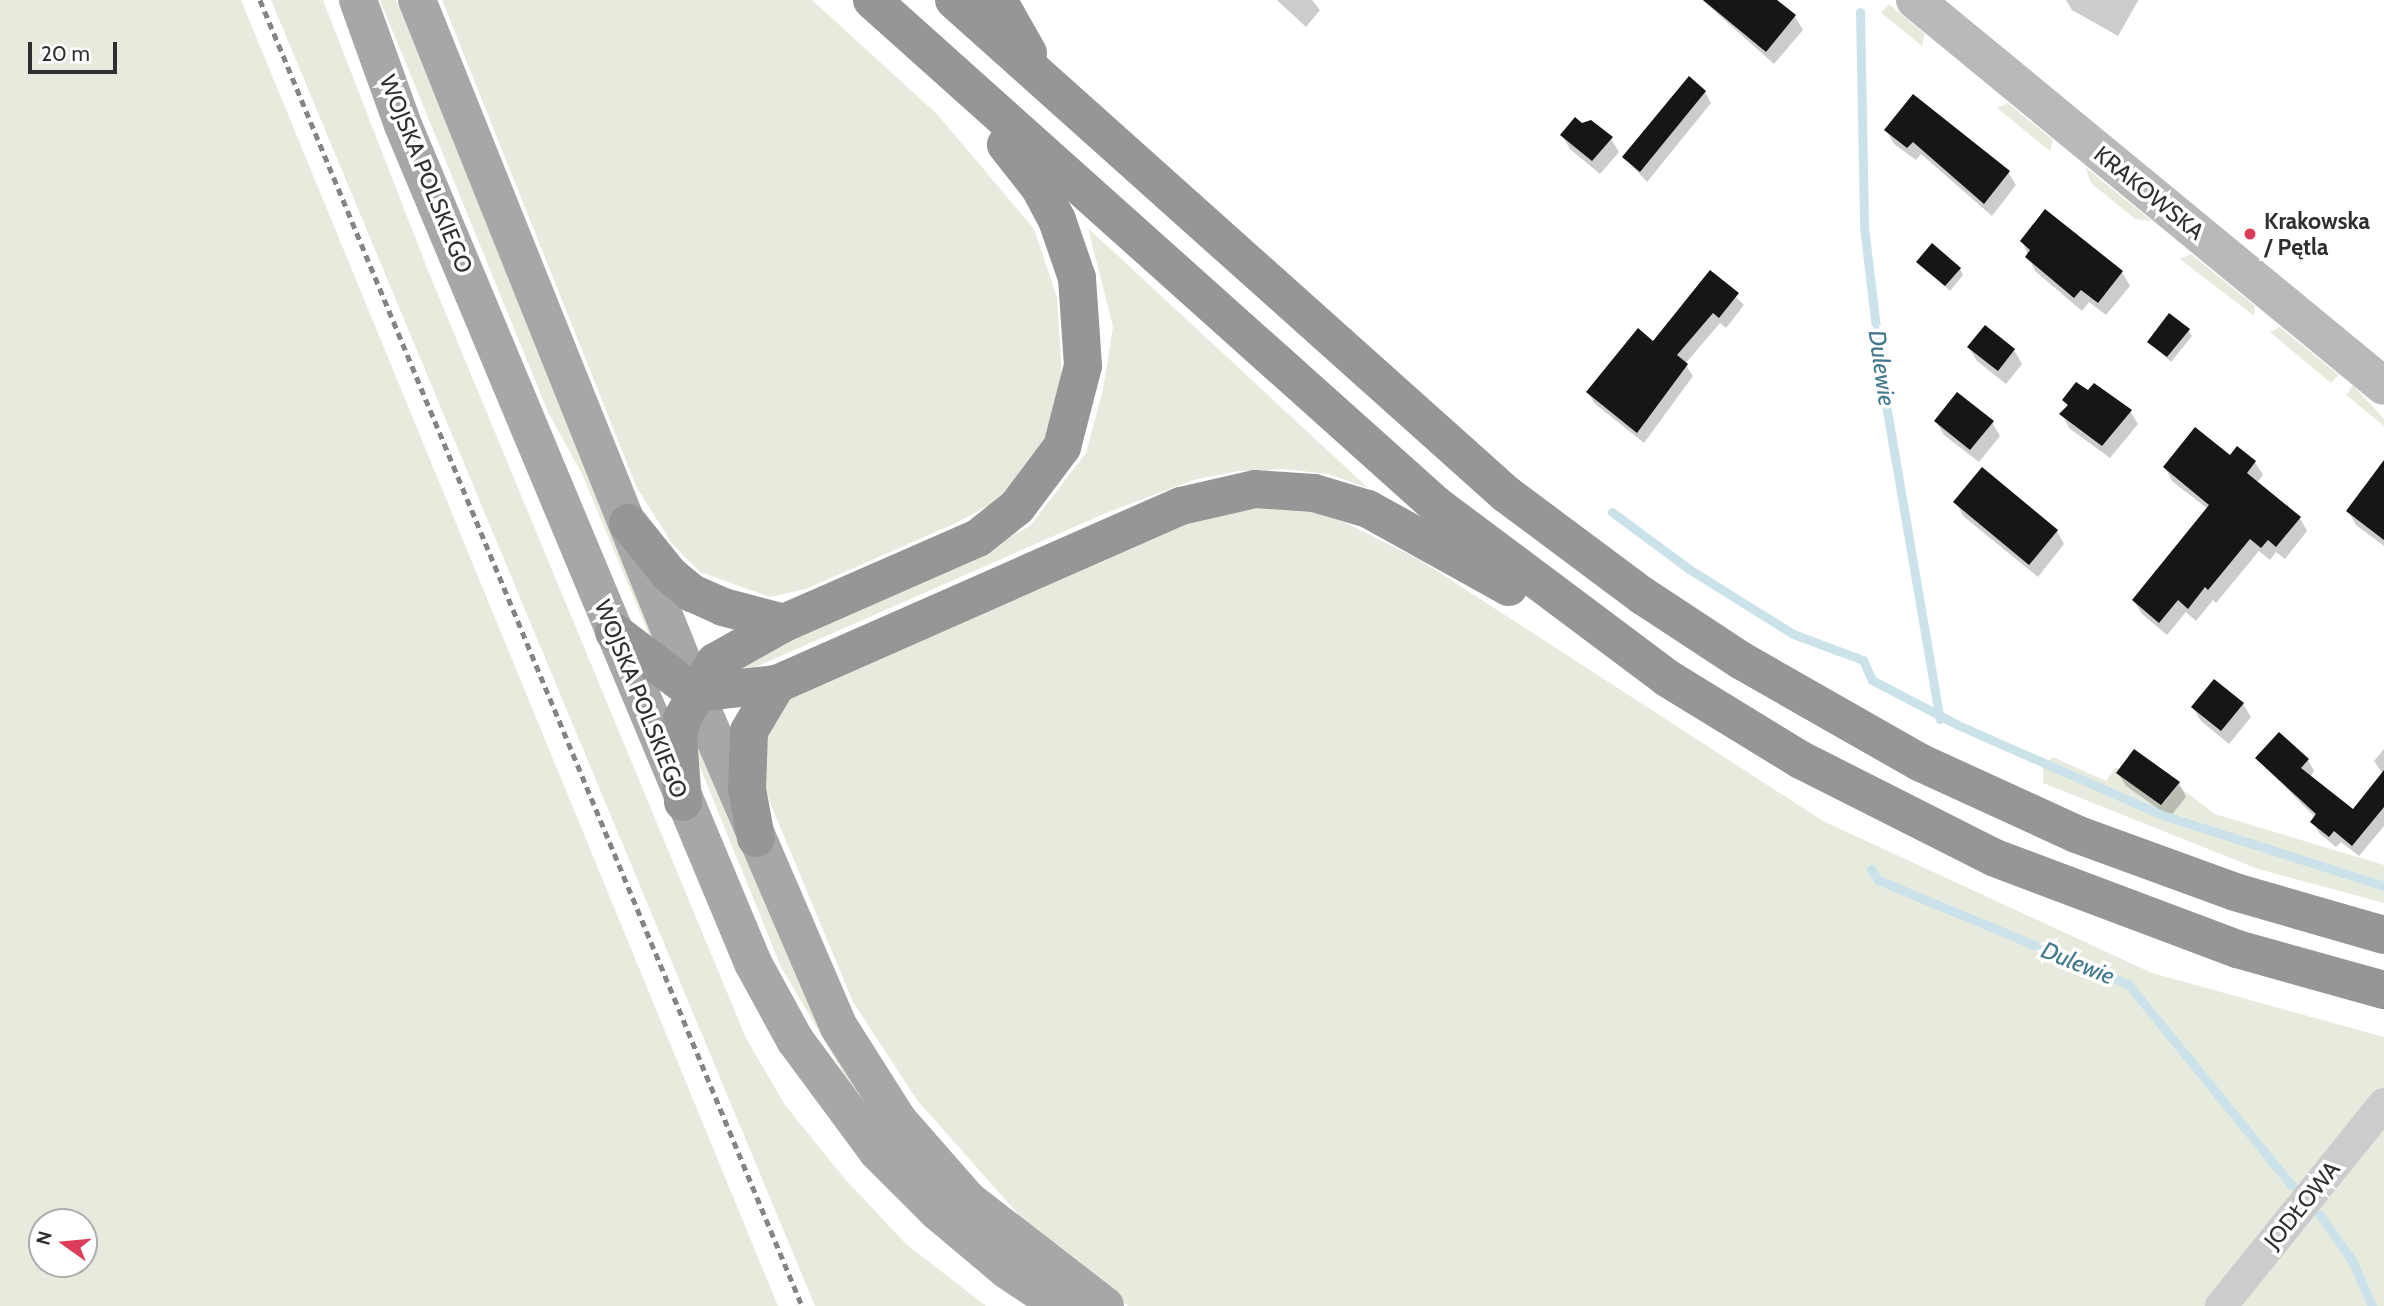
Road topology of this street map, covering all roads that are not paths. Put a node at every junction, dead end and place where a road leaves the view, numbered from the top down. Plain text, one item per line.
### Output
1 (358, 0) edge
2 (417, 0) edge
3 (872, 0) edge
4 (954, 0) edge
5 (998, 0) edge
6 (1915, 0) edge
7 (940, 61) junction
8 (1045, 82) junction
9 (2384, 386) edge
10 (628, 523) junction
11 (784, 623) junction
12 (614, 632) junction
13 (1607, 637) junction
14 (777, 684) junction
15 (695, 693) junction
16 (683, 802) junction
17 (756, 838) junction
18 (2384, 935) edge
19 (2384, 990) edge
20 (2384, 1104) edge
21 (1061, 1306) edge
22 (1105, 1306) edge
23 (2221, 1306) edge

1 - 12 main road, WOJSKA POLSKIEGO
2 - 10 main road
3 - 7 highway
4 - 8 highway
5 - 8 highway
6 - 9 street, KRAKOWSKA
7 - 11 highway
7 - 13 highway
8 - 18 highway
10 - 11 highway
10 - 15 main road
11 - 15 highway
12 - 15 highway
12 - 16 main road, WOJSKA POLSKIEGO
13 - 14 highway
13 - 19 highway
14 - 15 highway
14 - 17 highway
15 - 16 highway
15 - 17 main road
16 - 21 main road, WOJSKA POLSKIEGO
17 - 22 main road
20 - 23 street, JODŁOWA

